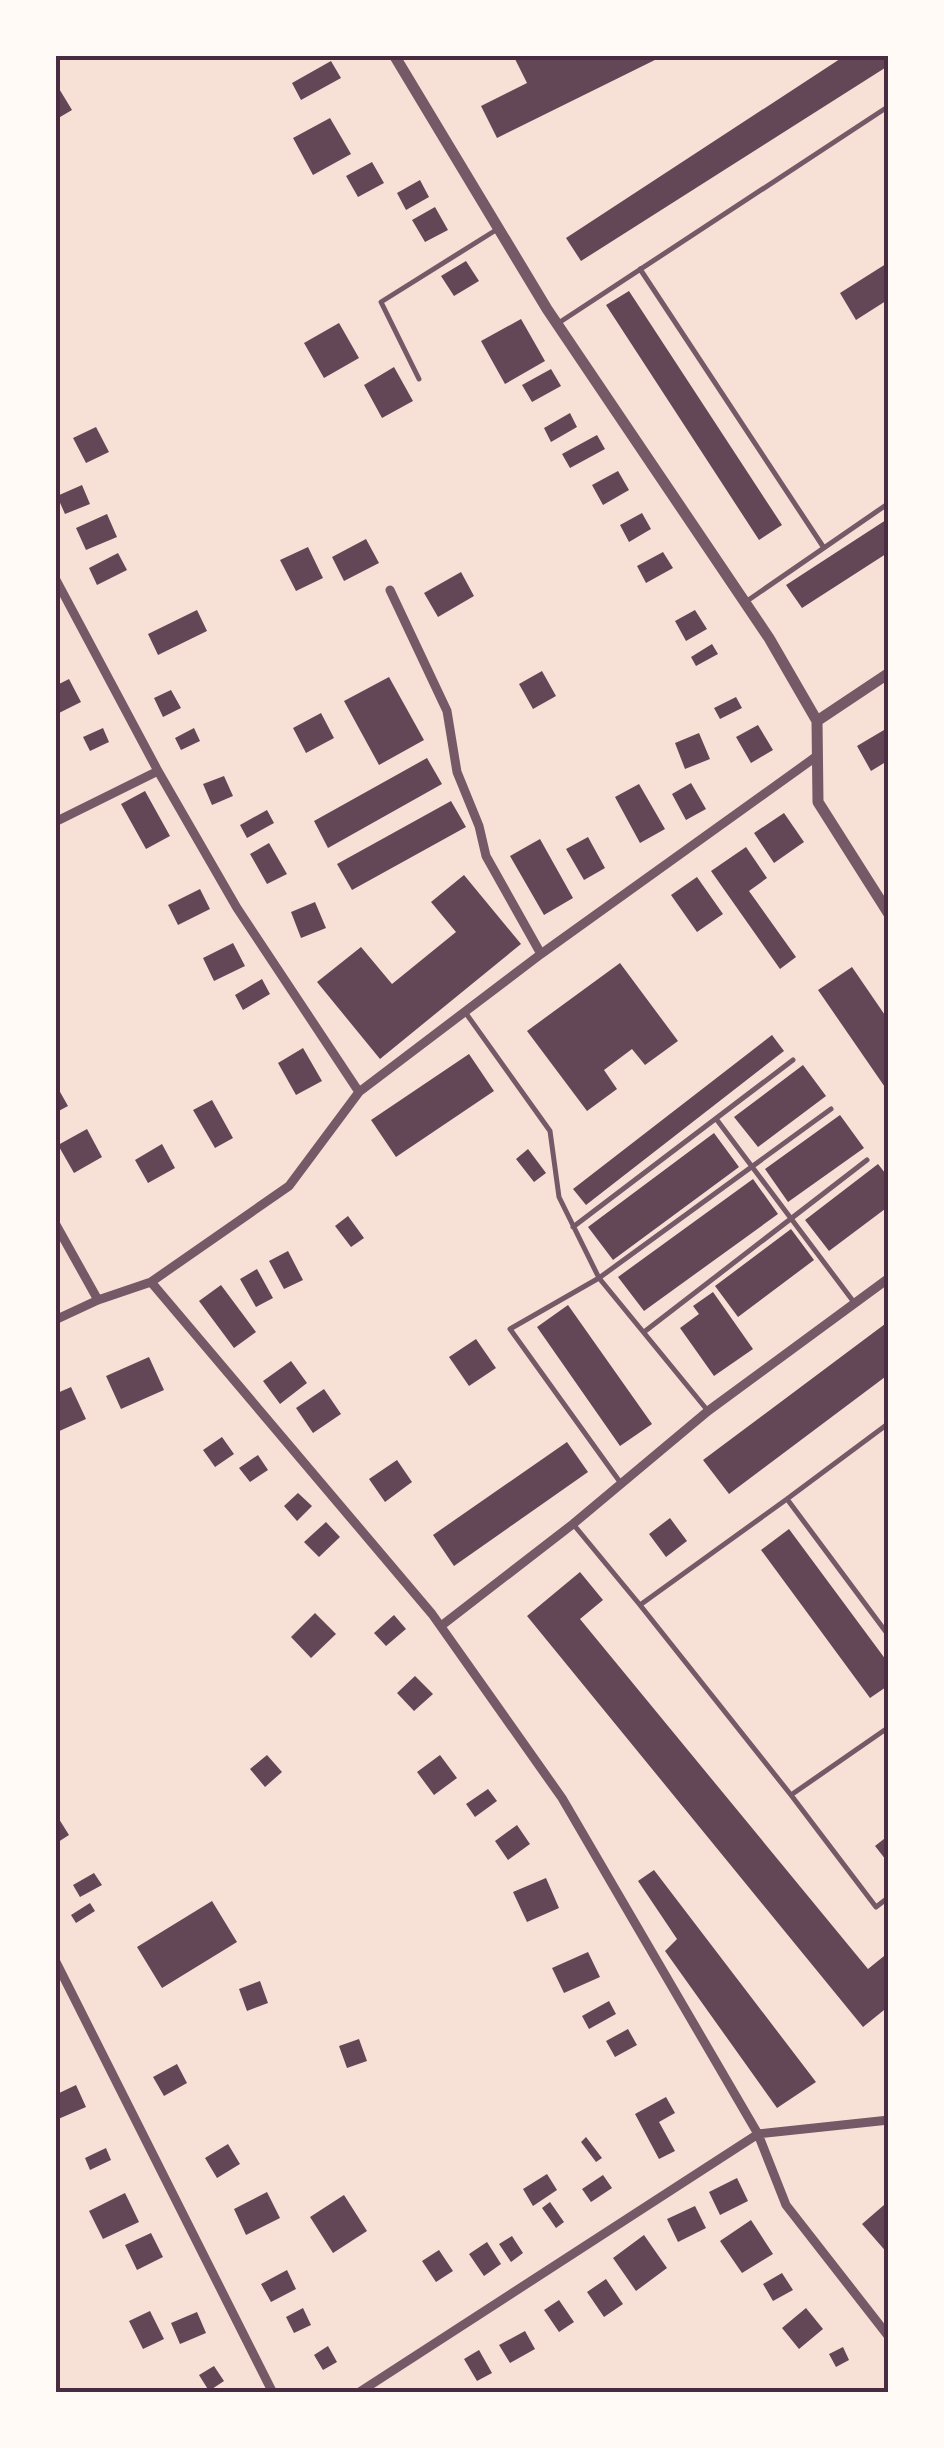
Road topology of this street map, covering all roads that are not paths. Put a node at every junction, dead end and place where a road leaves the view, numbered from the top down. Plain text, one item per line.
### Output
1 (394, 55) edge
2 (889, 106) edge
3 (498, 228) junction
4 (640, 269) junction
5 (557, 324) junction
6 (418, 378) dead end
7 (889, 503) edge
8 (824, 548) junction
9 (55, 578) edge
10 (390, 590) dead end
11 (745, 603) junction
12 (889, 673) edge
13 (817, 720) junction
14 (817, 756) junction
15 (158, 771) junction
16 (55, 822) edge
17 (889, 914) edge
18 (541, 954) junction
19 (466, 1012) junction
20 (792, 1060) dead end
21 (359, 1092) junction
22 (831, 1109) dead end
23 (717, 1120) junction
24 (867, 1160) dead end
25 (754, 1166) junction
26 (791, 1216) junction
27 (55, 1222) edge
28 (572, 1228) junction
29 (599, 1278) junction
30 (889, 1278) edge
31 (152, 1282) junction
32 (98, 1300) junction
33 (855, 1304) junction
34 (55, 1320) edge
35 (644, 1332) junction
36 (708, 1410) junction
37 (889, 1423) edge
38 (620, 1482) junction
39 (787, 1500) junction
40 (573, 1524) junction
41 (640, 1605) junction
42 (441, 1626) junction
43 (889, 1636) edge
44 (889, 1727) edge
45 (791, 1795) junction
46 (889, 1897) edge
47 (55, 1960) edge
48 (889, 2120) edge
49 (758, 2134) junction
50 (889, 2336) edge
51 (273, 2393) edge
52 (358, 2393) edge

1 - 3 street
2 - 4 lane
3 - 5 street
3 - 6 lane
4 - 5 lane
4 - 8 lane
5 - 11 street
7 - 8 lane
8 - 11 lane
9 - 15 street
10 - 18 street
11 - 13 street
12 - 13 street
13 - 14 street
14 - 17 street
14 - 18 street
15 - 16 street
15 - 21 street
18 - 19 street
19 - 21 street
19 - 28 lane
20 - 23 lane
21 - 31 street
22 - 25 lane
23 - 25 lane
23 - 28 lane
24 - 26 lane
25 - 26 lane
25 - 29 lane
26 - 33 lane
26 - 35 lane
27 - 32 street
28 - 29 lane
29 - 35 lane
29 - 38 lane
30 - 33 street
31 - 32 street
31 - 42 street
32 - 34 street
33 - 36 street
35 - 36 lane
36 - 38 street
37 - 39 lane
38 - 40 street
39 - 41 lane
39 - 43 lane
40 - 41 lane
40 - 42 street
41 - 45 lane
42 - 49 street
44 - 45 lane
45 - 46 lane
47 - 51 street
48 - 49 street
49 - 50 street
49 - 52 street

